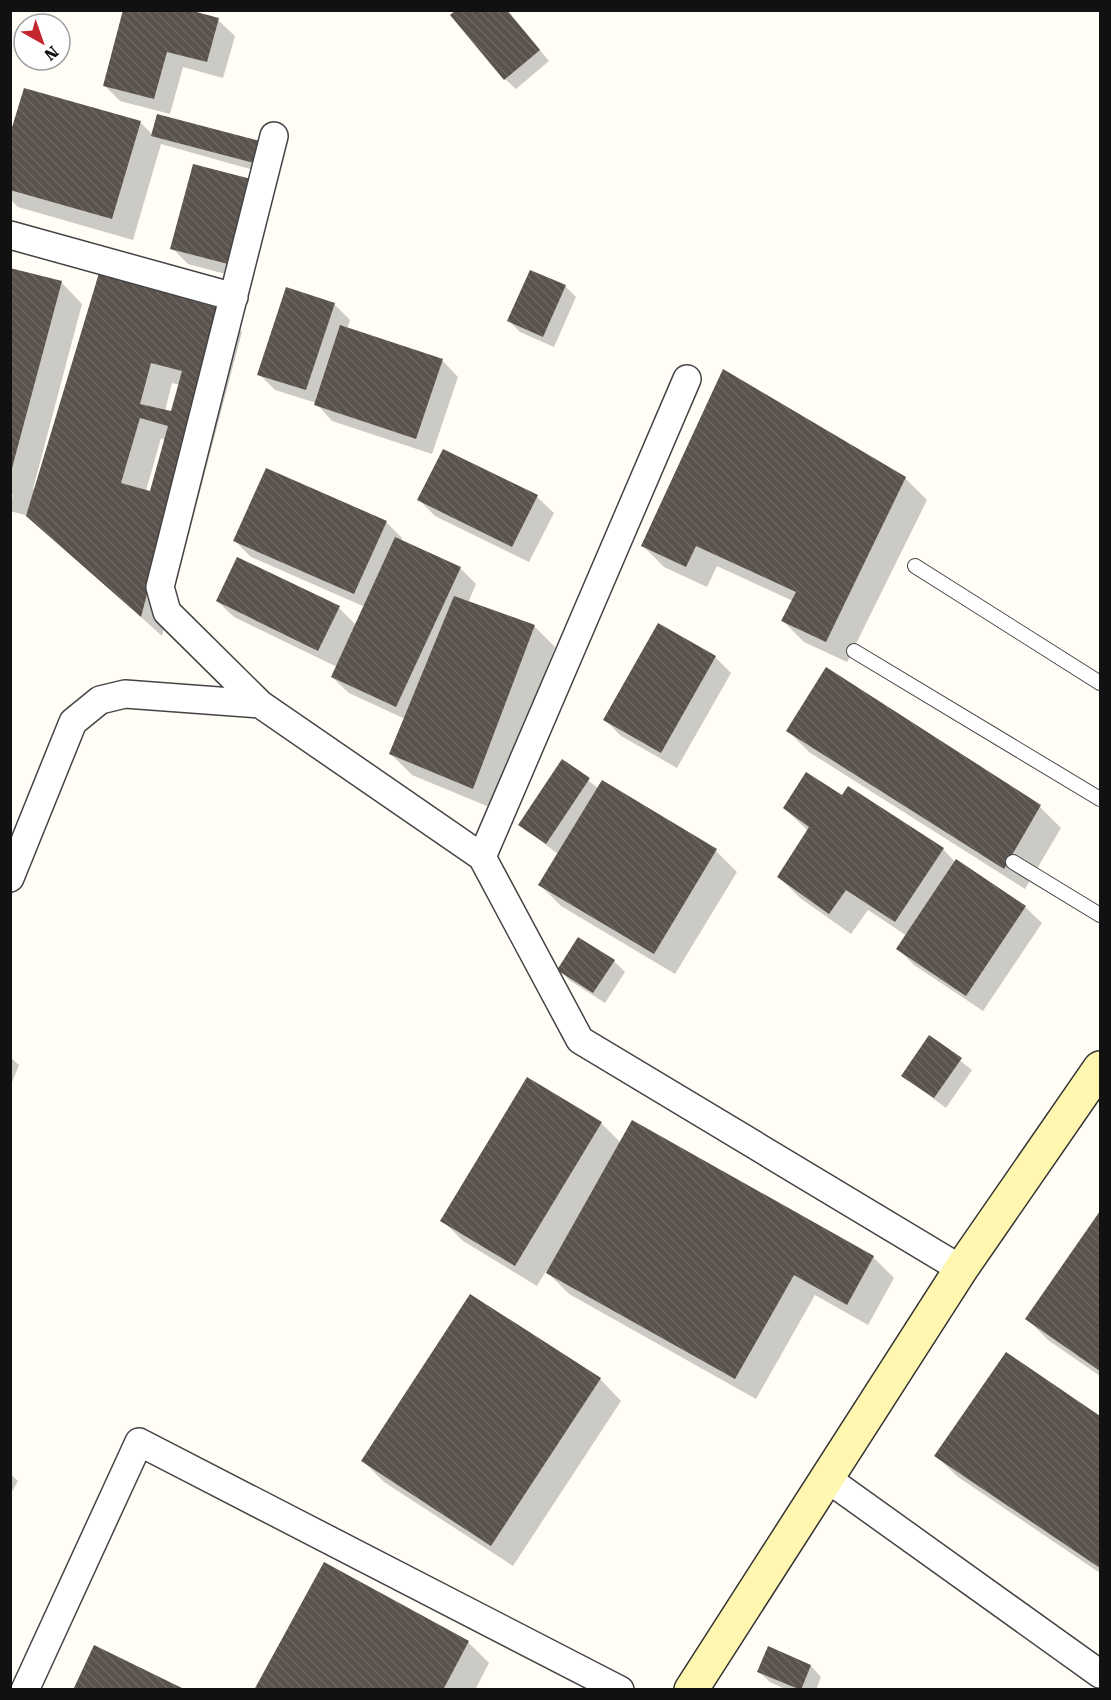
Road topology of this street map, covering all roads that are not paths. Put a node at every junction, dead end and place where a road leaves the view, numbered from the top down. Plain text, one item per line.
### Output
1 (274, 136) dead end
2 (10, 235) edge
3 (234, 297) junction
4 (687, 379) dead end
5 (915, 566) dead end
6 (854, 651) dead end
7 (1101, 684) edge
8 (260, 704) junction
9 (1101, 800) edge
10 (482, 857) junction
11 (1013, 862) dead end
12 (10, 878) edge
13 (1101, 915) edge
14 (1101, 1068) edge
15 (961, 1269) junction
16 (825, 1477) junction
17 (1101, 1674) edge
18 (25, 1689) edge
19 (620, 1689) edge
20 (691, 1689) edge

1 - 3 street
2 - 3 street
3 - 8 street
4 - 10 street
5 - 7 lane
6 - 9 lane
8 - 10 street
8 - 12 street
10 - 15 street
11 - 13 lane
14 - 15 street
15 - 16 street
16 - 17 street
16 - 20 street
18 - 19 street

